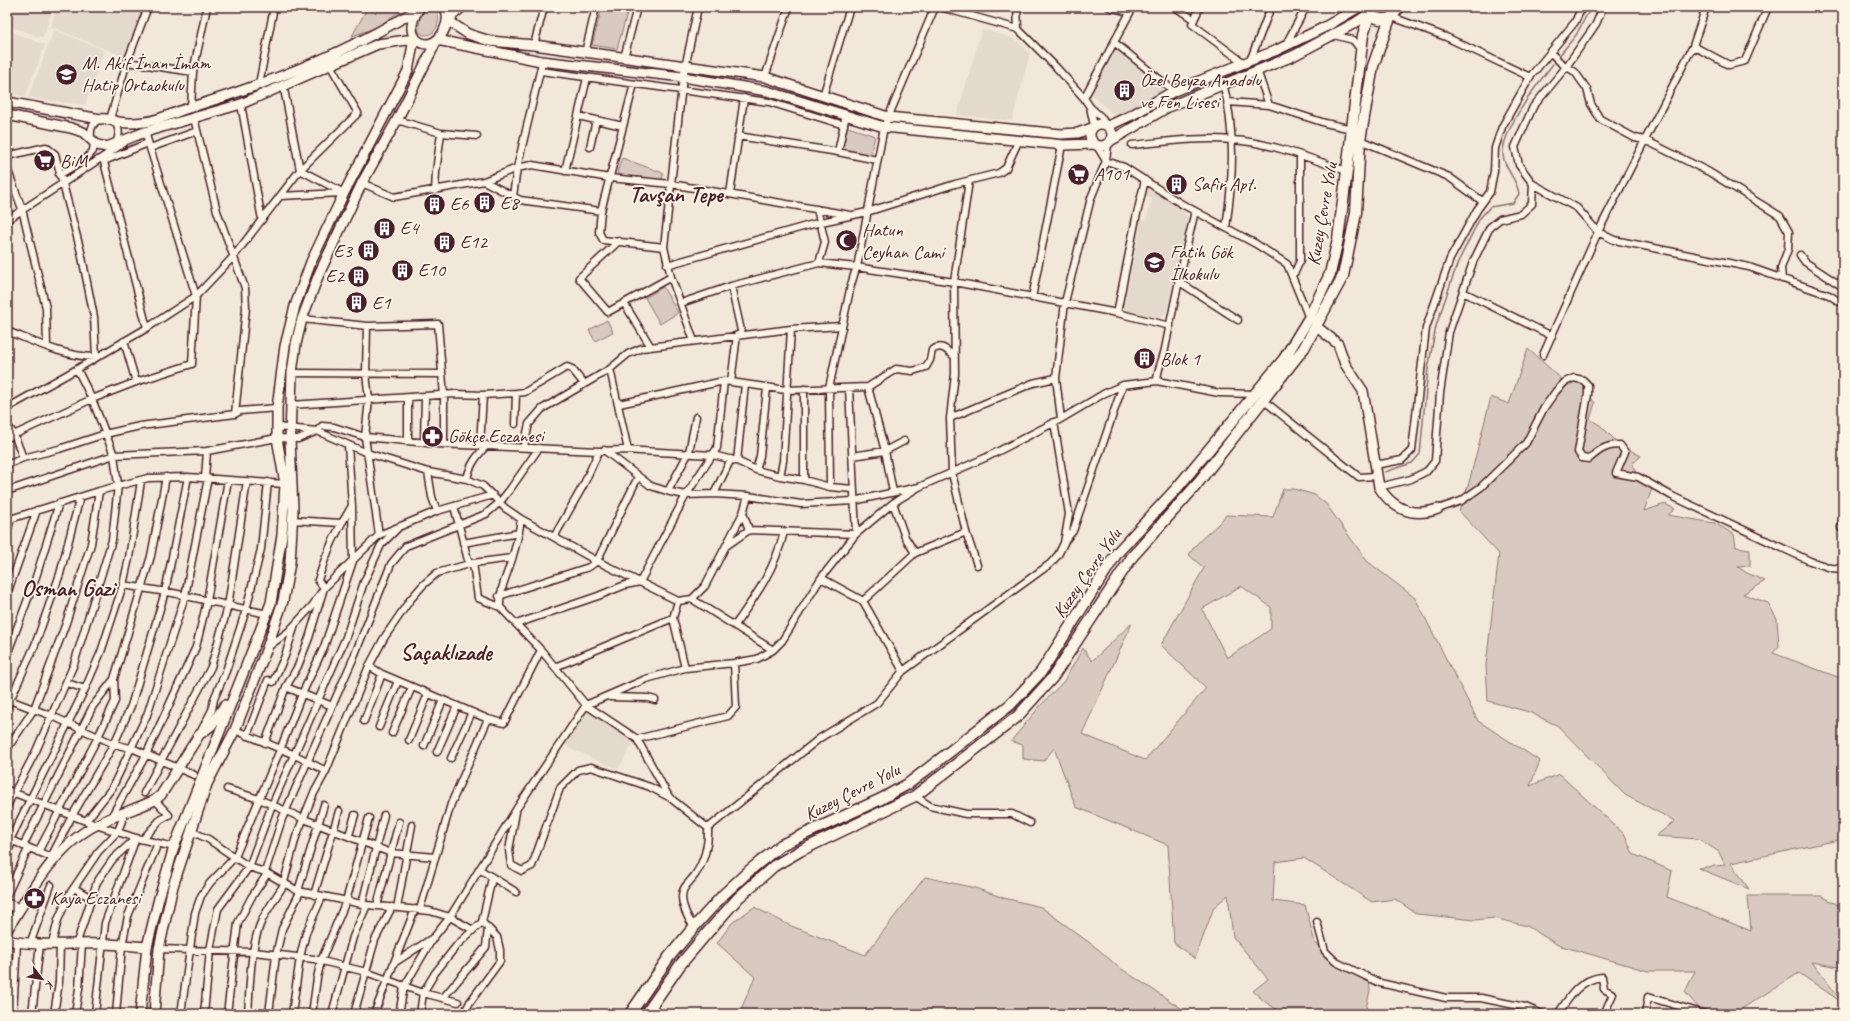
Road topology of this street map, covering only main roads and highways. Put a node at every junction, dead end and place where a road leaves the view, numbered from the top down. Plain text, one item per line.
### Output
1 (445, 7) edge
2 (462, 7) edge
3 (1360, 7) edge
4 (1399, 7) edge
5 (419, 8) edge
6 (1368, 10) edge
7 (1391, 17) junction
8 (447, 20) junction
9 (414, 39) junction
10 (438, 40) junction
11 (7, 102) edge
12 (7, 115) edge
13 (1107, 126) junction
14 (1093, 127) junction
15 (1109, 143) junction
16 (1096, 145) junction
17 (1316, 327) junction
18 (1259, 397) junction
19 (1438, 509) road end
20 (235, 691) junction
21 (7, 904) edge
22 (20, 909) junction
23 (7, 930) edge
24 (7, 940) edge
25 (148, 947) junction
26 (140, 1014) edge
27 (154, 1014) edge
28 (630, 1014) edge
29 (646, 1014) edge

1 - 8 main road
2 - 8 main road
3 - 13 main road
4 - 7 main road, Kuzey Çevre Yolu
5 - 9 main road
5 - 11 main road
6 - 7 main road
6 - 15 main road
6 - 18 main road, Kuzey Çevre Yolu
7 - 17 main road, Kuzey Çevre Yolu
8 - 10 main road
8 - 14 main road
9 - 10 main road
9 - 12 main road
9 - 20 main road
10 - 16 main road
10 - 27 main road
13 - 14 main road
13 - 15 main road
14 - 16 main road
15 - 16 main road
17 - 18 main road, Kuzey Çevre Yolu
17 - 19 main road
18 - 28 main road, Kuzey Çevre Yolu
18 - 29 main road, Kuzey Çevre Yolu
20 - 22 main road
20 - 25 main road
21 - 22 main road
22 - 23 main road
24 - 25 main road
25 - 26 main road

